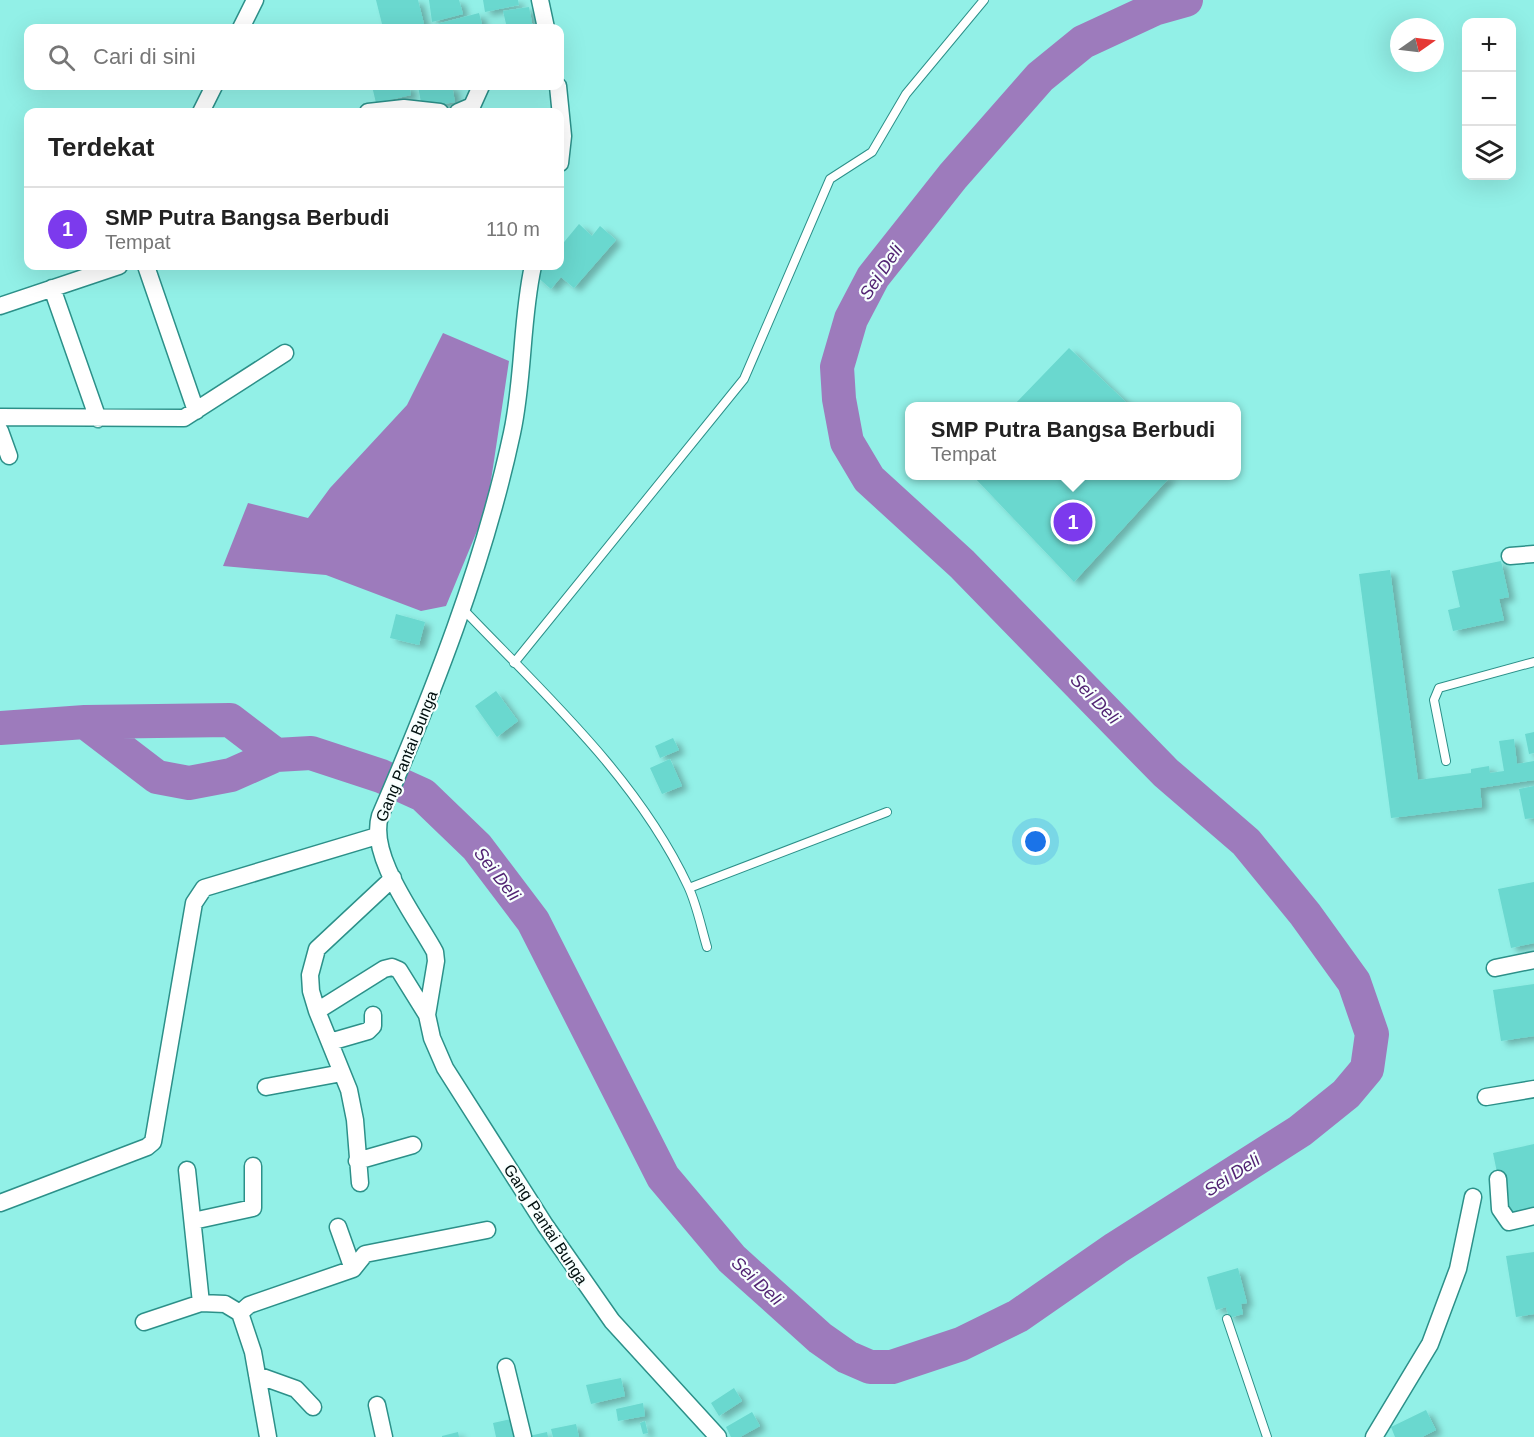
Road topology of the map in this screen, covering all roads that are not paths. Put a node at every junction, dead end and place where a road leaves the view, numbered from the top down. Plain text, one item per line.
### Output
1 (255, 0) edge
2 (540, 0) edge
3 (984, 0) edge
4 (243, 24) edge
5 (545, 24) edge
6 (212, 90) edge
7 (478, 90) edge
8 (558, 90) edge
9 (203, 108) edge
10 (467, 108) edge
11 (560, 108) edge
12 (147, 270) edge
13 (533, 270) edge
14 (87, 271) edge
15 (52, 288) junction
16 (0, 306) edge
17 (285, 353) dead end
18 (196, 411) junction
19 (0, 417) edge
20 (98, 419) junction
21 (0, 431) edge
22 (9, 456) dead end
23 (1534, 554) edge
24 (1510, 556) dead end
25 (460, 607) junction
26 (1534, 662) edge
27 (514, 663) junction
28 (1446, 761) dead end
29 (887, 812) dead end
30 (377, 836) junction
31 (393, 878) junction
32 (689, 888) junction
33 (707, 947) dead end
34 (1534, 960) edge
35 (1495, 968) dead end
36 (317, 1011) junction
37 (373, 1015) dead end
38 (427, 1015) junction
39 (330, 1042) junction
40 (342, 1073) junction
41 (266, 1087) dead end
42 (1534, 1089) edge
43 (1486, 1096) dead end
44 (413, 1145) dead end
45 (357, 1161) junction
46 (253, 1166) dead end
47 (187, 1170) dead end
48 (1498, 1179) dead end
49 (360, 1183) dead end
50 (1473, 1197) dead end
51 (0, 1203) edge
52 (1534, 1216) edge
53 (193, 1221) junction
54 (338, 1227) dead end
55 (487, 1230) dead end
56 (353, 1269) junction
57 (201, 1303) junction
58 (240, 1313) junction
59 (1227, 1319) dead end
60 (144, 1322) dead end
61 (506, 1367) dead end
62 (257, 1375) junction
63 (377, 1405) dead end
64 (313, 1407) dead end
65 (268, 1437) edge
66 (384, 1437) edge
67 (522, 1437) edge
68 (718, 1437) edge
69 (1267, 1437) edge
70 (1374, 1437) edge

1 - 4 street
2 - 5 street
3 - 27 lane
6 - 9 street
7 - 10 street
8 - 11 street
12 - 18 street
13 - 25 street, Gang Pantai Bunga
14 - 15 street
15 - 16 street
15 - 20 street
17 - 18 street
18 - 20 street
19 - 20 street
21 - 22 street
23 - 24 street
25 - 27 lane
25 - 30 street, Gang Pantai Bunga
26 - 28 lane
27 - 32 lane
29 - 32 lane
30 - 31 street, Gang Pantai Bunga
30 - 51 street
31 - 36 street
31 - 38 street, Gang Pantai Bunga
32 - 33 lane
34 - 35 street
36 - 38 street
36 - 39 street
37 - 39 street
38 - 68 street, Gang Pantai Bunga
39 - 40 street
40 - 41 street
40 - 45 street
42 - 43 street
44 - 45 street
45 - 49 street
46 - 53 street
47 - 53 street
48 - 52 street
50 - 70 street
53 - 57 street
54 - 56 street
55 - 56 street
56 - 58 street
57 - 58 street
57 - 60 street
58 - 62 street
59 - 69 lane
61 - 67 street
62 - 64 street
62 - 65 street
63 - 66 street

